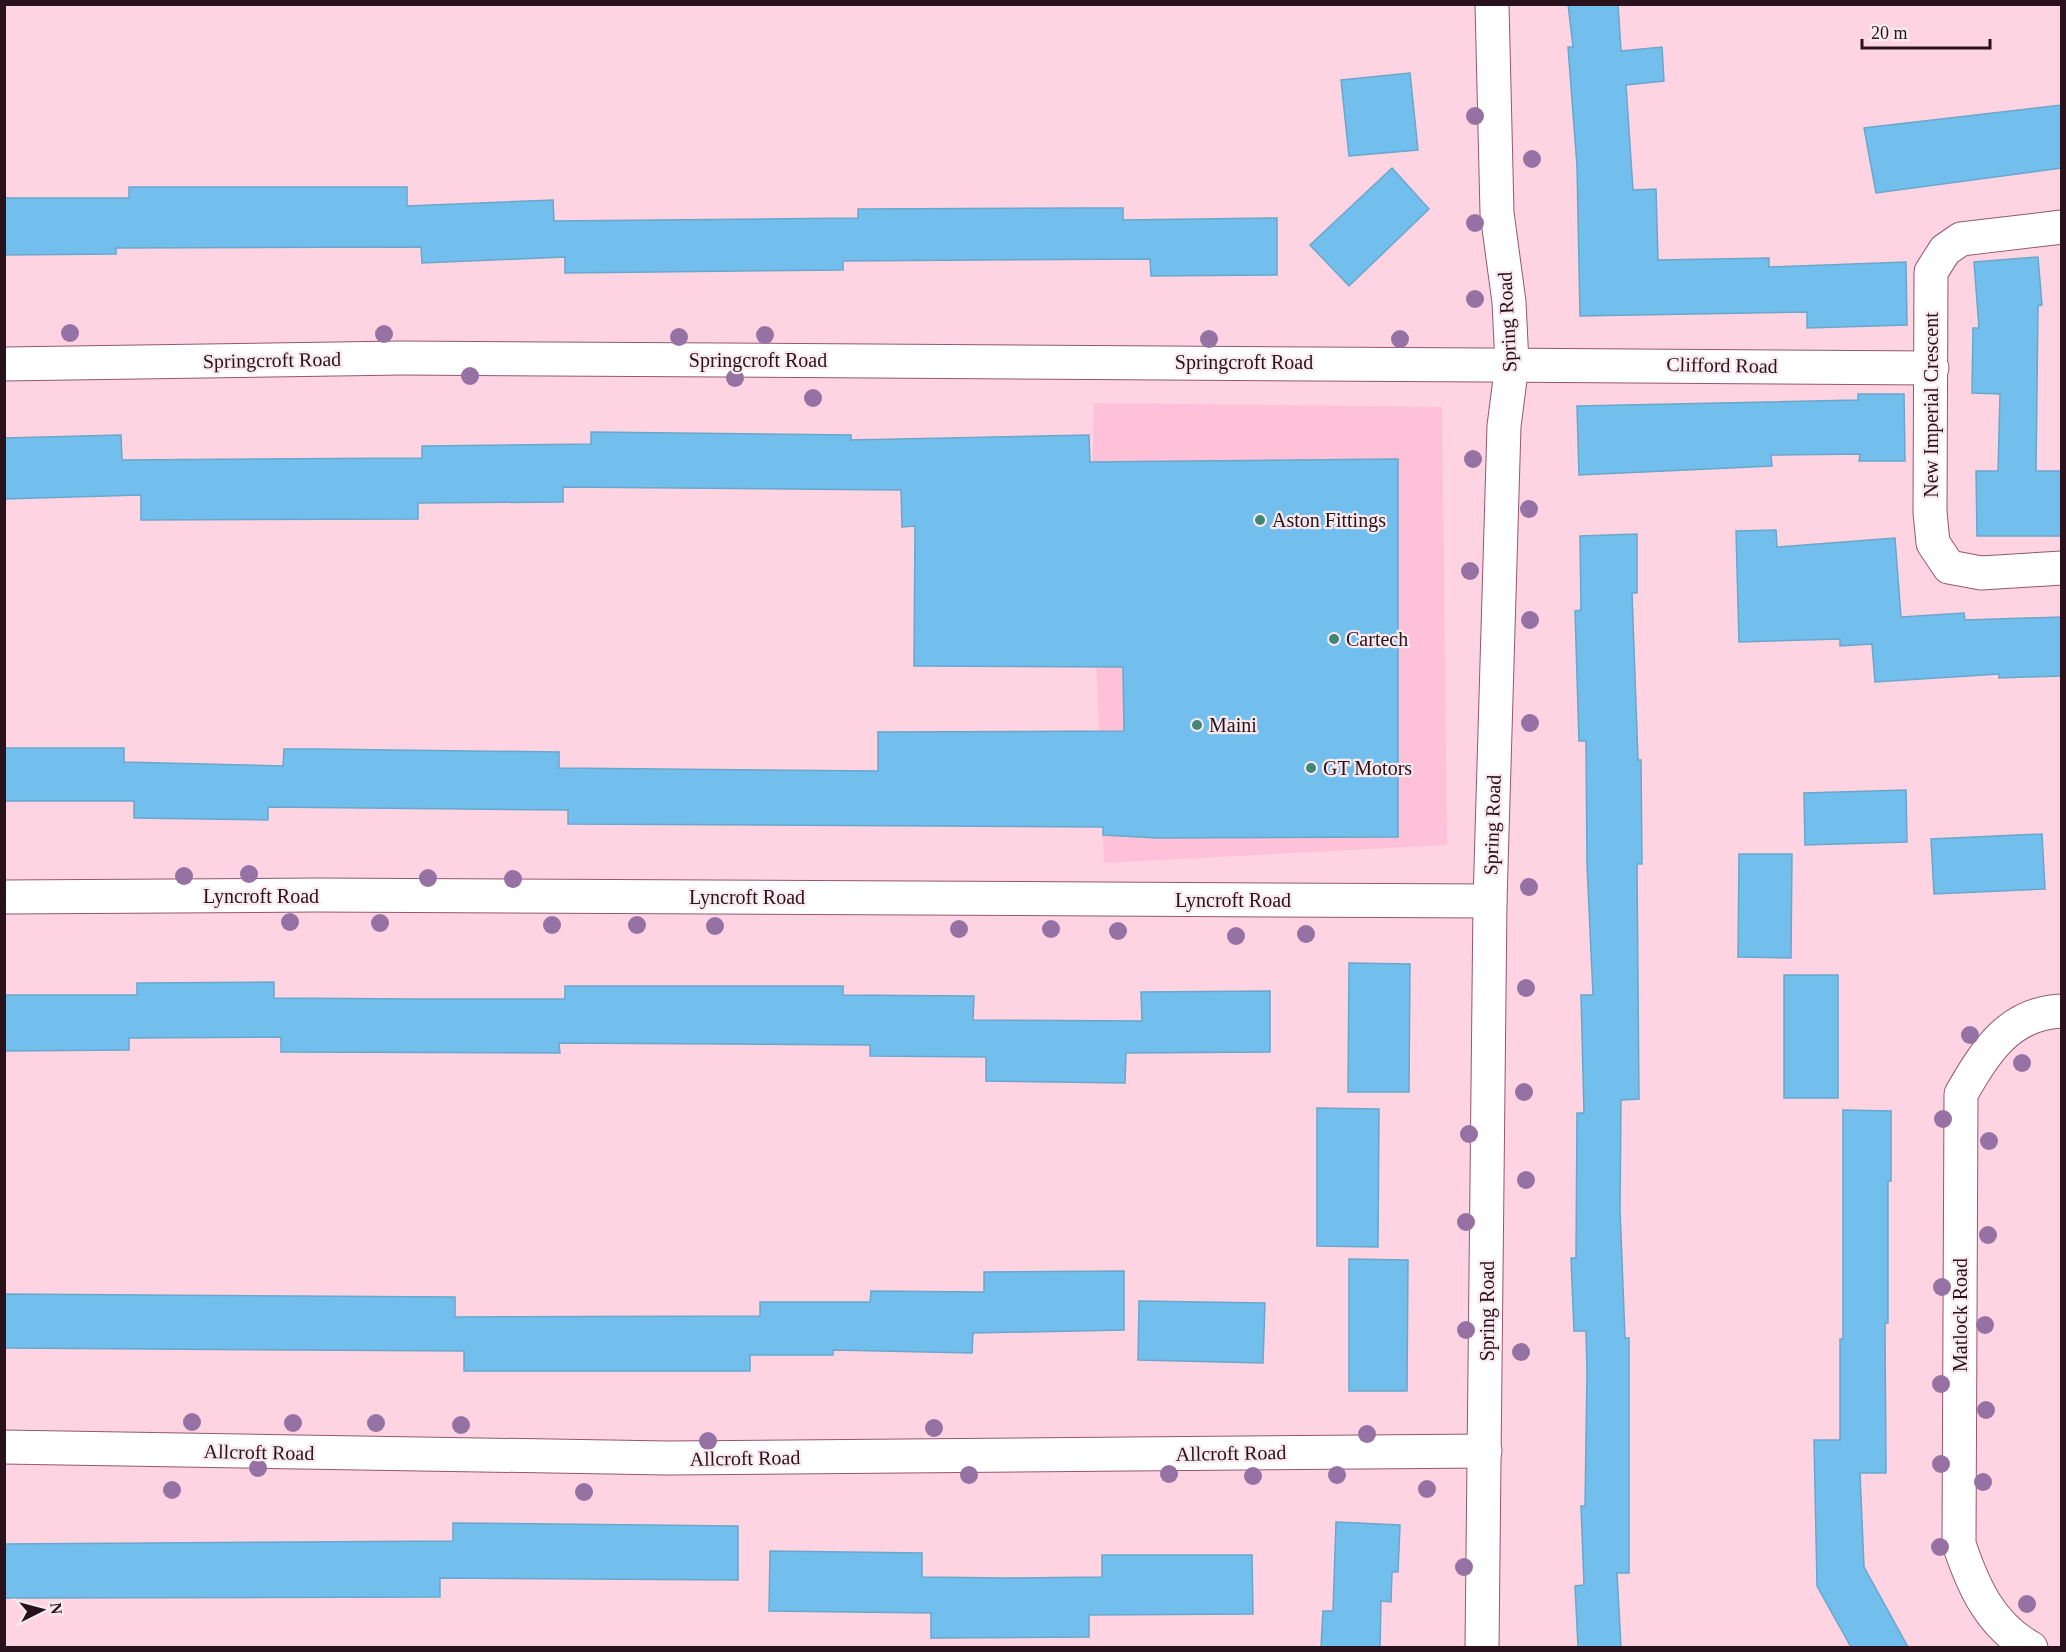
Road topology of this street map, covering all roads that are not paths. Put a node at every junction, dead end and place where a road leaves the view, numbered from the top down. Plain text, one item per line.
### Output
1 (1492, 4) edge
2 (2061, 227) edge
3 (4, 364) edge
4 (1512, 364) junction
5 (1932, 368) junction
6 (2061, 568) edge
7 (4, 897) edge
8 (1490, 901) junction
9 (2061, 1011) edge
10 (4, 1447) edge
11 (1485, 1451) junction
12 (1482, 1647) edge
13 (2031, 1647) edge

1 - 4 street, Spring Road
2 - 5 street, New Imperial Crescent
3 - 4 street, Springcroft Road
4 - 5 street, Clifford Road
4 - 8 street, Spring Road
5 - 6 street, New Imperial Crescent
7 - 8 street, Lyncroft Road
8 - 11 street, Spring Road
9 - 13 street, Matlock Road
10 - 11 street, Allcroft Road
11 - 12 street, Spring Road

